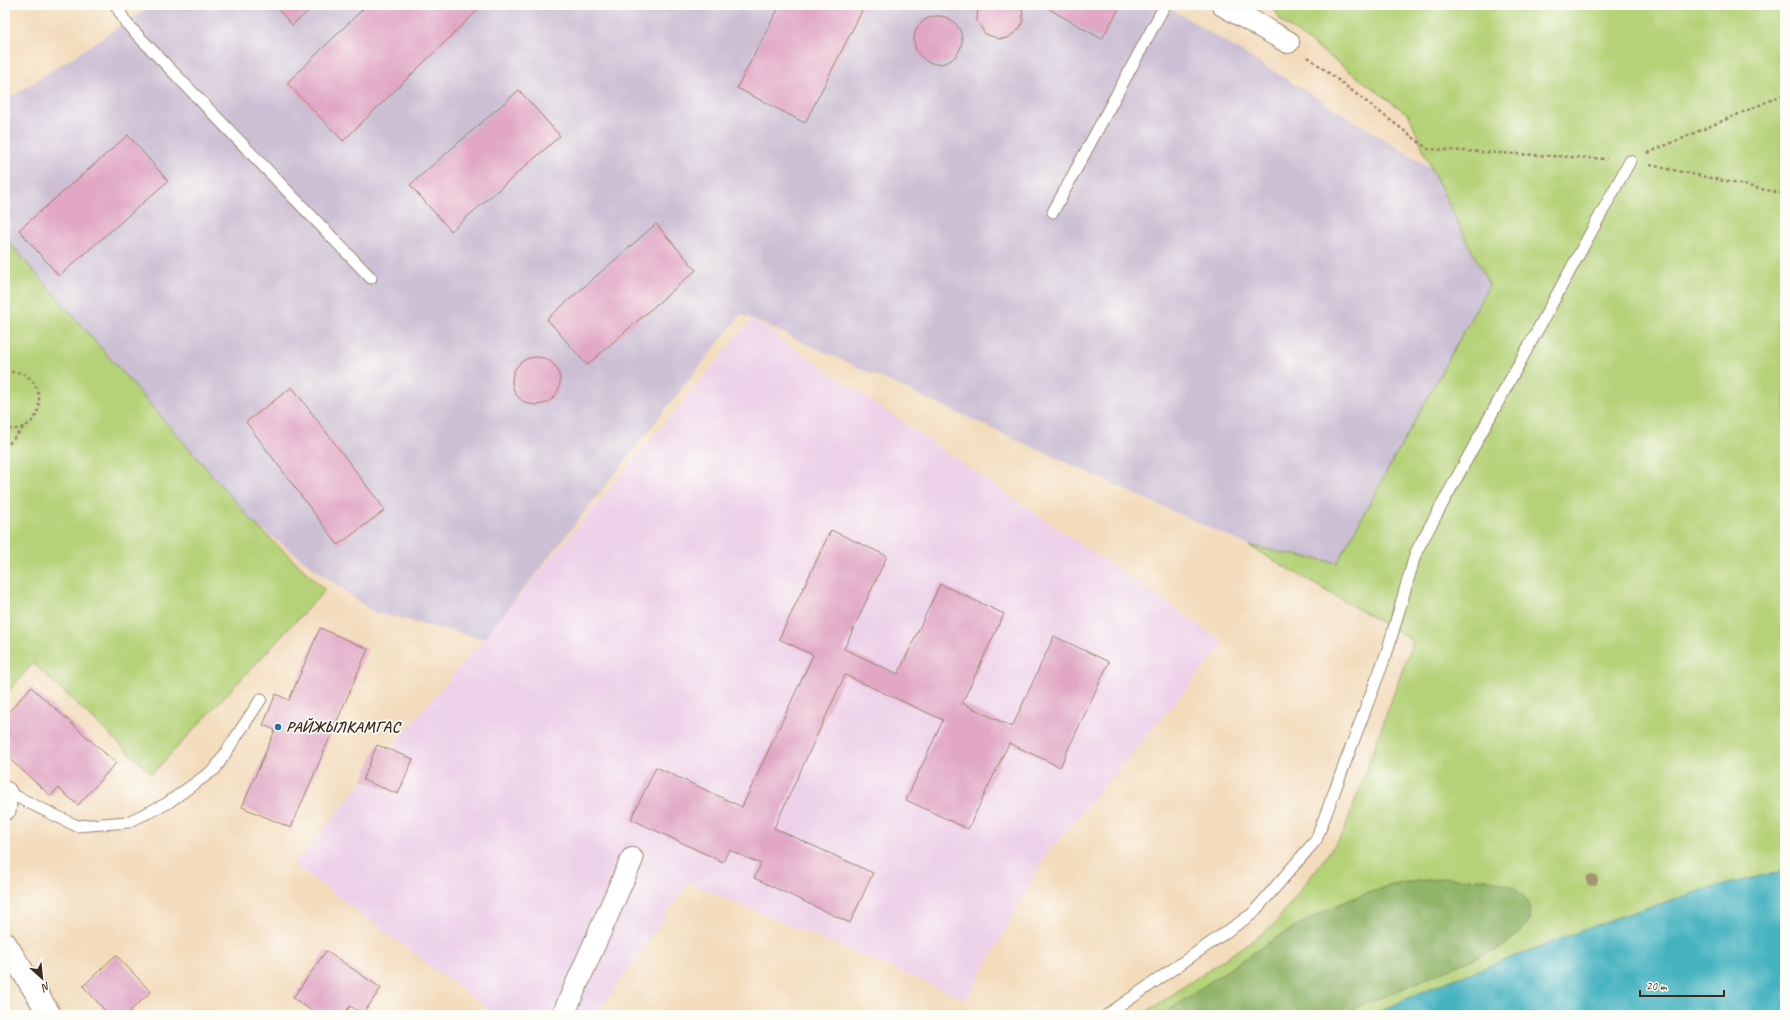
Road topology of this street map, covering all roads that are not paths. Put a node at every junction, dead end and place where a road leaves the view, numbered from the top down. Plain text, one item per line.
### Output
1 (116, 5) edge
2 (1165, 5) edge
3 (1223, 5) edge
4 (1288, 42) road end
5 (1630, 161) road end
6 (1052, 212) dead end
7 (371, 278) dead end
8 (261, 700) dead end
9 (5, 797) edge
10 (632, 859) dead end
11 (5, 943) edge
12 (50, 1015) edge
13 (563, 1015) edge
14 (1107, 1015) edge

1 - 7 lane
2 - 6 lane
3 - 4 street
5 - 14 lane
8 - 9 lane
10 - 13 street
11 - 12 street

